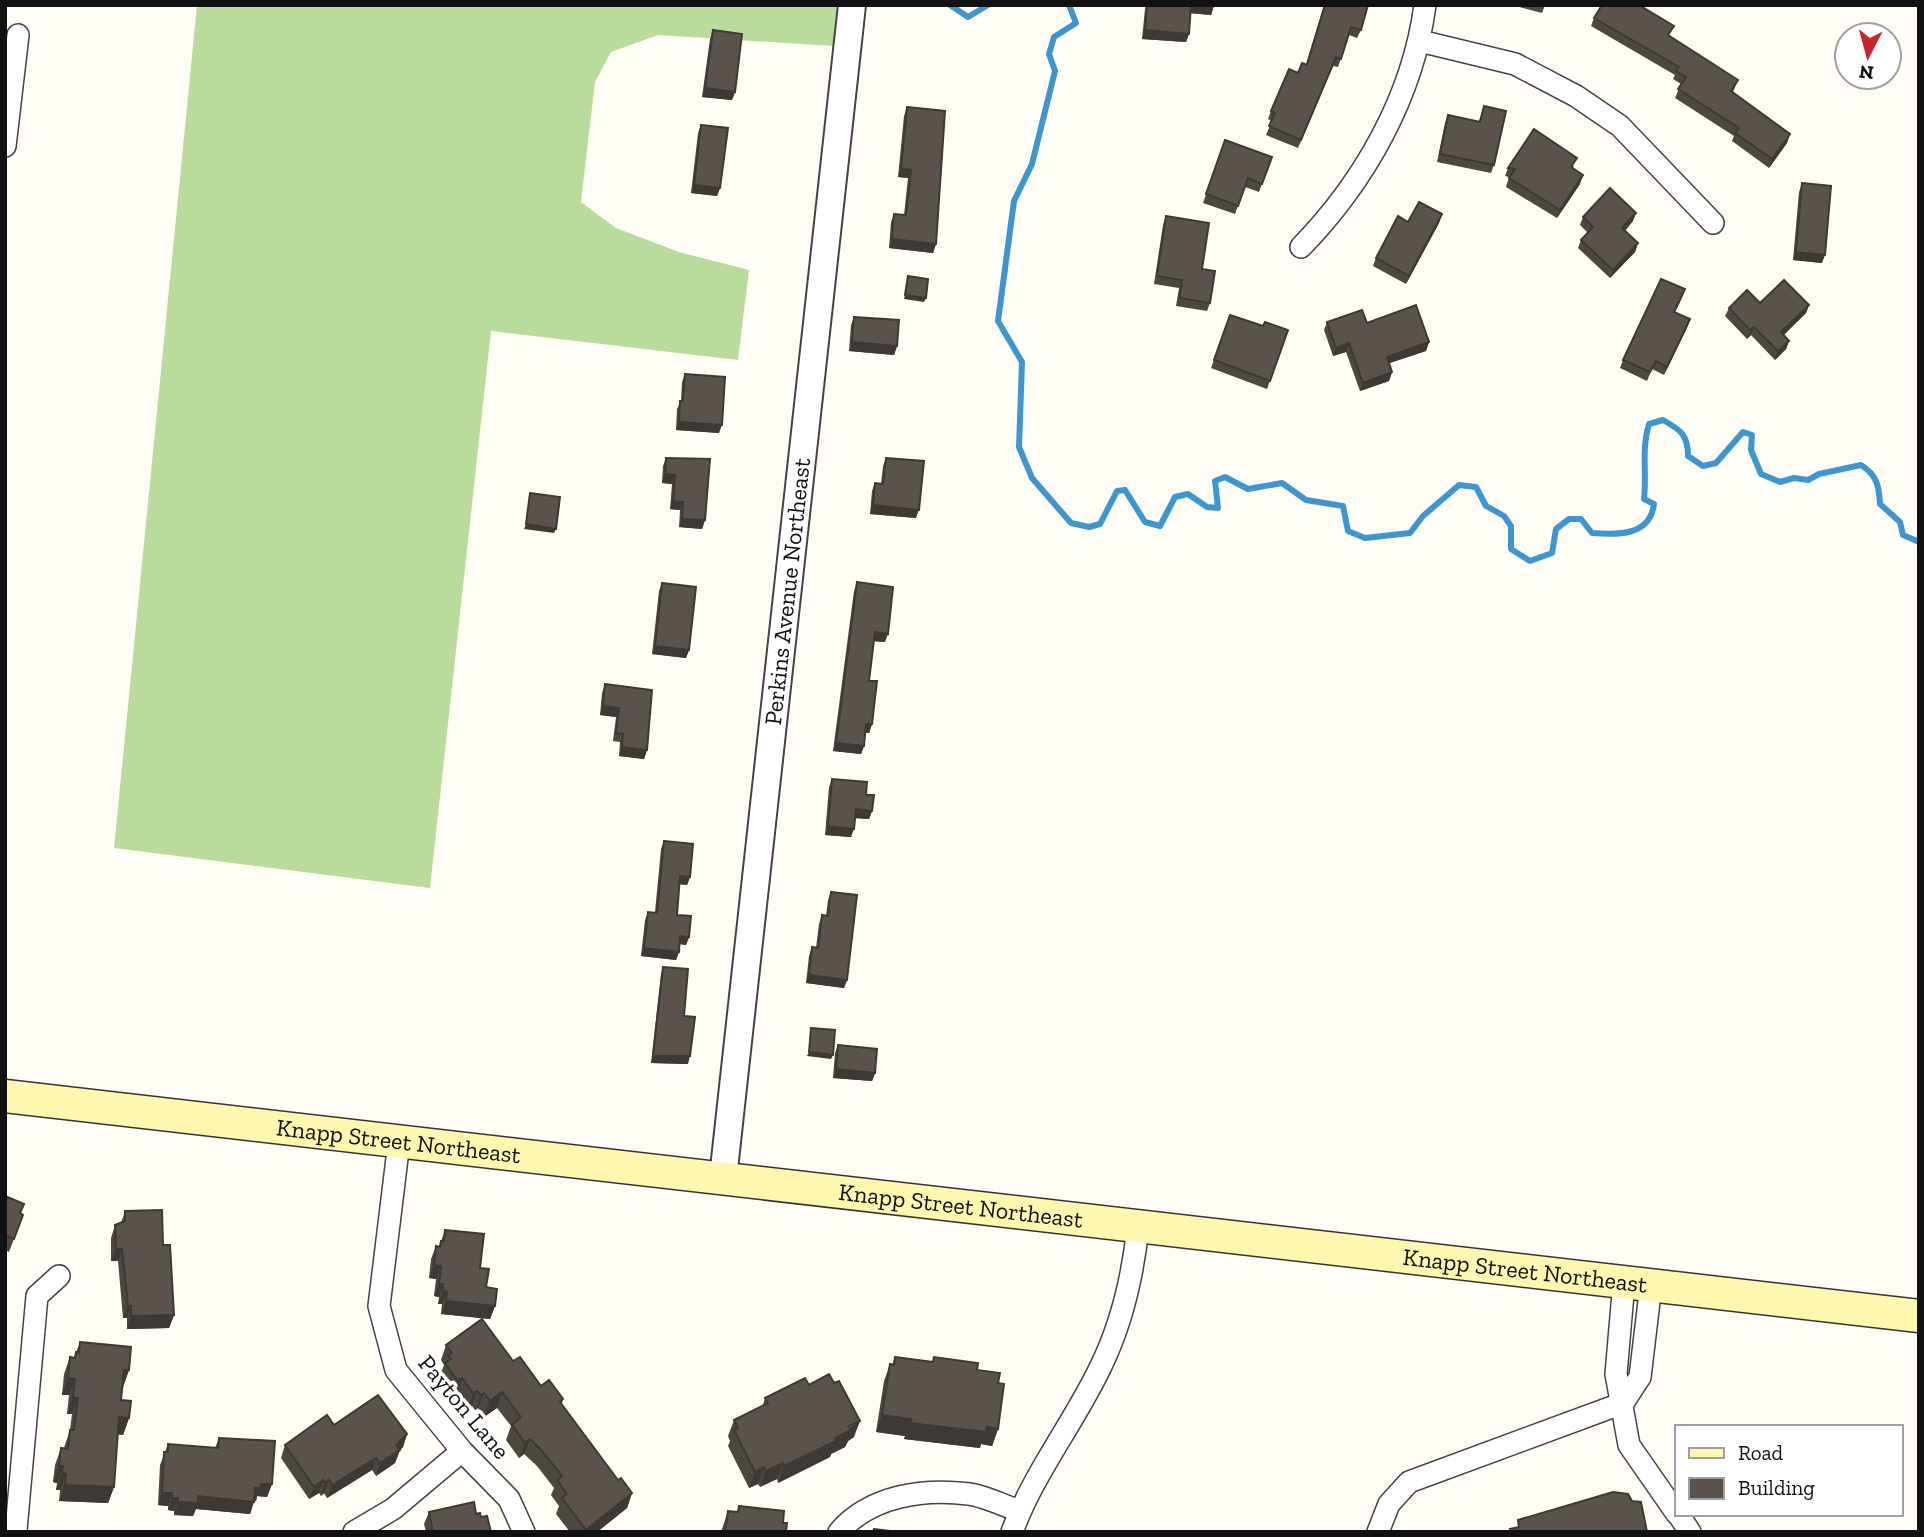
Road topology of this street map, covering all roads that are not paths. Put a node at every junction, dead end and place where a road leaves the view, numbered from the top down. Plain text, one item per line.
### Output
1 (852, 5) edge
2 (1425, 5) edge
3 (18, 35) dead end
4 (1420, 41) junction
5 (5, 146) edge
6 (1713, 223) dead end
7 (1301, 247) dead end
8 (5, 1096) edge
9 (399, 1142) junction
10 (723, 1178) junction
11 (1138, 1227) junction
12 (59, 1276) dead end
13 (1638, 1284) junction
14 (1919, 1316) edge
15 (1623, 1403) junction
16 (462, 1451) junction
17 (1020, 1511) junction
18 (1675, 1511) edge
19 (1678, 1516) edge
20 (19, 1530) edge
21 (354, 1532) edge
22 (524, 1532) edge
23 (839, 1532) edge
24 (1012, 1532) edge
25 (1378, 1532) edge
26 (1690, 1532) edge

1 - 10 street, Perkins Avenue Northeast
2 - 4 street
3 - 5 street
4 - 6 street
4 - 7 street
8 - 9 main road, Knapp Street Northeast
9 - 10 main road, Knapp Street Northeast
9 - 16 street, Payton Lane
10 - 11 main road, Knapp Street Northeast
11 - 13 main road, Knapp Street Northeast
11 - 17 street
12 - 20 street
13 - 14 main road, Knapp Street Northeast
13 - 15 street
15 - 18 street
15 - 25 street
16 - 21 street
16 - 22 street, Payton Lane
17 - 23 street
17 - 24 street
19 - 26 street

